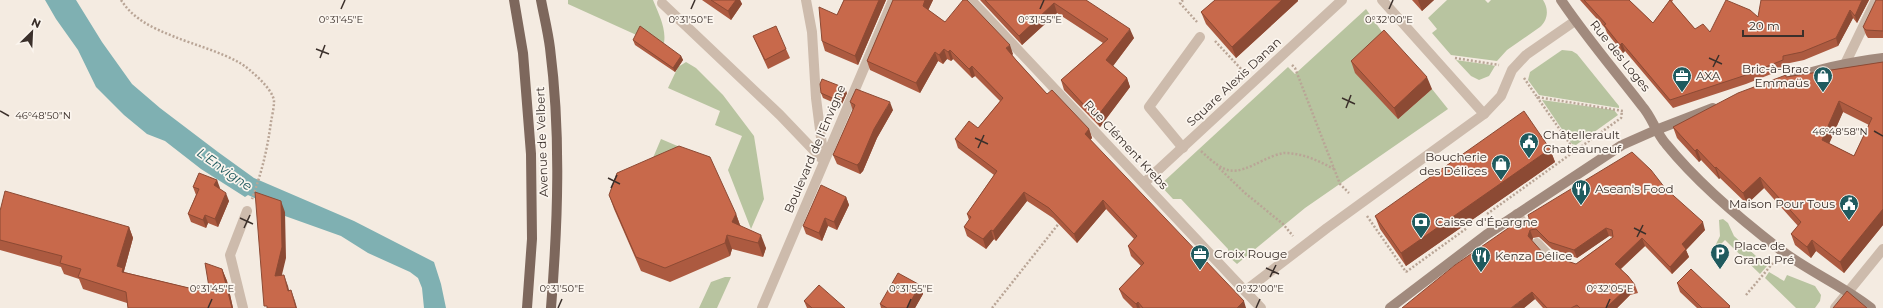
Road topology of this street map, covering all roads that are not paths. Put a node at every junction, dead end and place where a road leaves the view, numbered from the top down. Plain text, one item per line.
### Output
1 (514, 0) edge
2 (541, 0) edge
3 (806, 0) edge
4 (893, 0) edge
5 (971, 0) edge
6 (1342, 0) edge
7 (1382, 0) edge
8 (1561, 0) edge
9 (1876, 0) edge
10 (662, 3) dead end
11 (1575, 21) junction
12 (1203, 34) road end
13 (1883, 58) edge
14 (1846, 62) junction
15 (1782, 83) edge
16 (1723, 104) edge
17 (1484, 114) junction
18 (1656, 130) junction
19 (1187, 144) junction
20 (824, 161) junction
21 (1144, 183) junction
22 (249, 206) road end
23 (1517, 214) junction
24 (1525, 226) edge
25 (1537, 243) dead end
26 (1883, 249) edge
27 (1570, 263) edge
28 (1245, 291) junction
29 (1848, 291) junction
30 (243, 308) edge
31 (527, 308) edge
32 (551, 308) edge
33 (762, 308) edge
34 (1261, 308) edge
35 (1390, 308) edge
36 (1836, 308) edge
37 (1871, 308) edge

1 - 31 main road, Avenue de Velbert
2 - 32 main road, Avenue de Velbert
3 - 20 street
4 - 20 street, Boulevard de l'Envigne
5 - 21 street, Rue Clément Krebs
6 - 19 street, Square Alexis Danan
7 - 17 street
8 - 11 main road, Rue des Loges
9 - 14 street
10 - 20 street
11 - 17 street
11 - 18 main road, Rue des Loges
12 - 19 street
13 - 14 main road
14 - 15 main road
16 - 18 main road
17 - 28 street
18 - 23 main road
18 - 29 main road, Rue des Loges
19 - 21 street, Square Alexis Danan
20 - 33 street, Boulevard de l'Envigne
21 - 28 street, Rue Clément Krebs
22 - 30 street
23 - 24 street
23 - 35 main road
25 - 27 street
26 - 29 street
28 - 34 street, Rue Clément Krebs
29 - 36 street
29 - 37 main road, Rue des Loges

